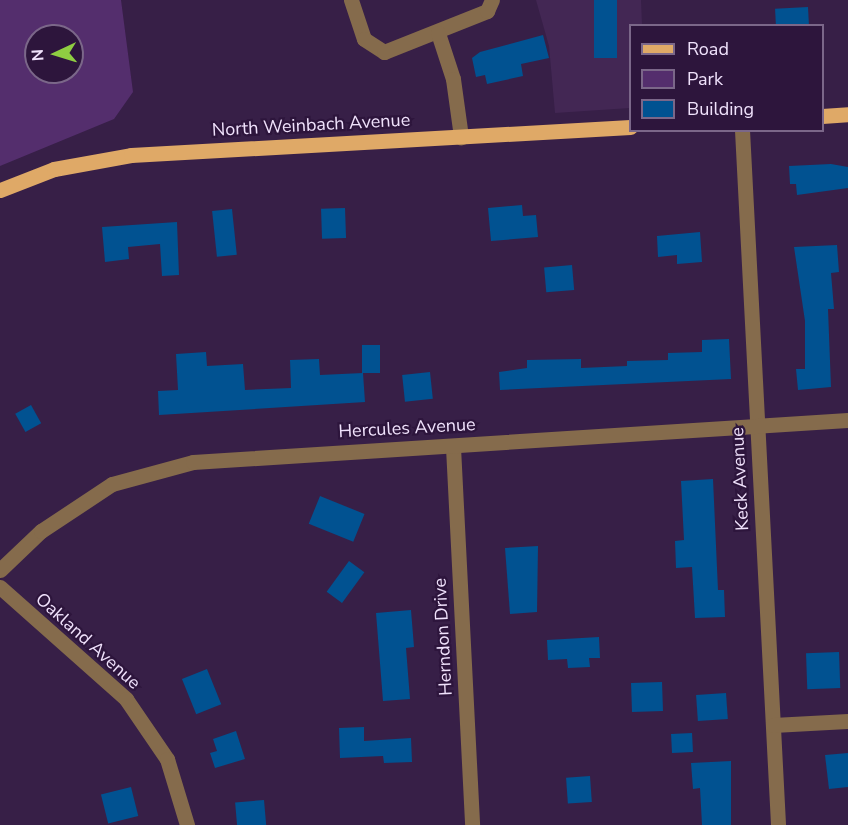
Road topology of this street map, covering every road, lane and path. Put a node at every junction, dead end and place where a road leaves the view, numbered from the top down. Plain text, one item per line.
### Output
1 (351, 0) edge
2 (492, 0) edge
3 (438, 33) junction
4 (848, 114) edge
5 (824, 116) edge
6 (629, 127) edge
7 (742, 132) edge
8 (461, 137) junction
9 (0, 190) edge
10 (848, 420) edge
11 (757, 424) junction
12 (453, 447) junction
13 (0, 570) edge
14 (0, 587) edge
15 (848, 721) edge
16 (772, 725) junction
17 (187, 825) edge
18 (472, 825) edge
19 (778, 825) edge

1 - 3 street
2 - 3 street
3 - 8 street
4 - 5 main road
6 - 8 main road, North Weinbach Avenue
7 - 11 street, Keck Avenue
8 - 9 main road, North Weinbach Avenue
10 - 11 street, Hercules Avenue
11 - 12 street, Hercules Avenue
11 - 16 street, Keck Avenue
12 - 13 street, Hercules Avenue
12 - 18 street, Herndon Drive
14 - 17 street, Oakland Avenue
15 - 16 street
16 - 19 street, Keck Avenue

